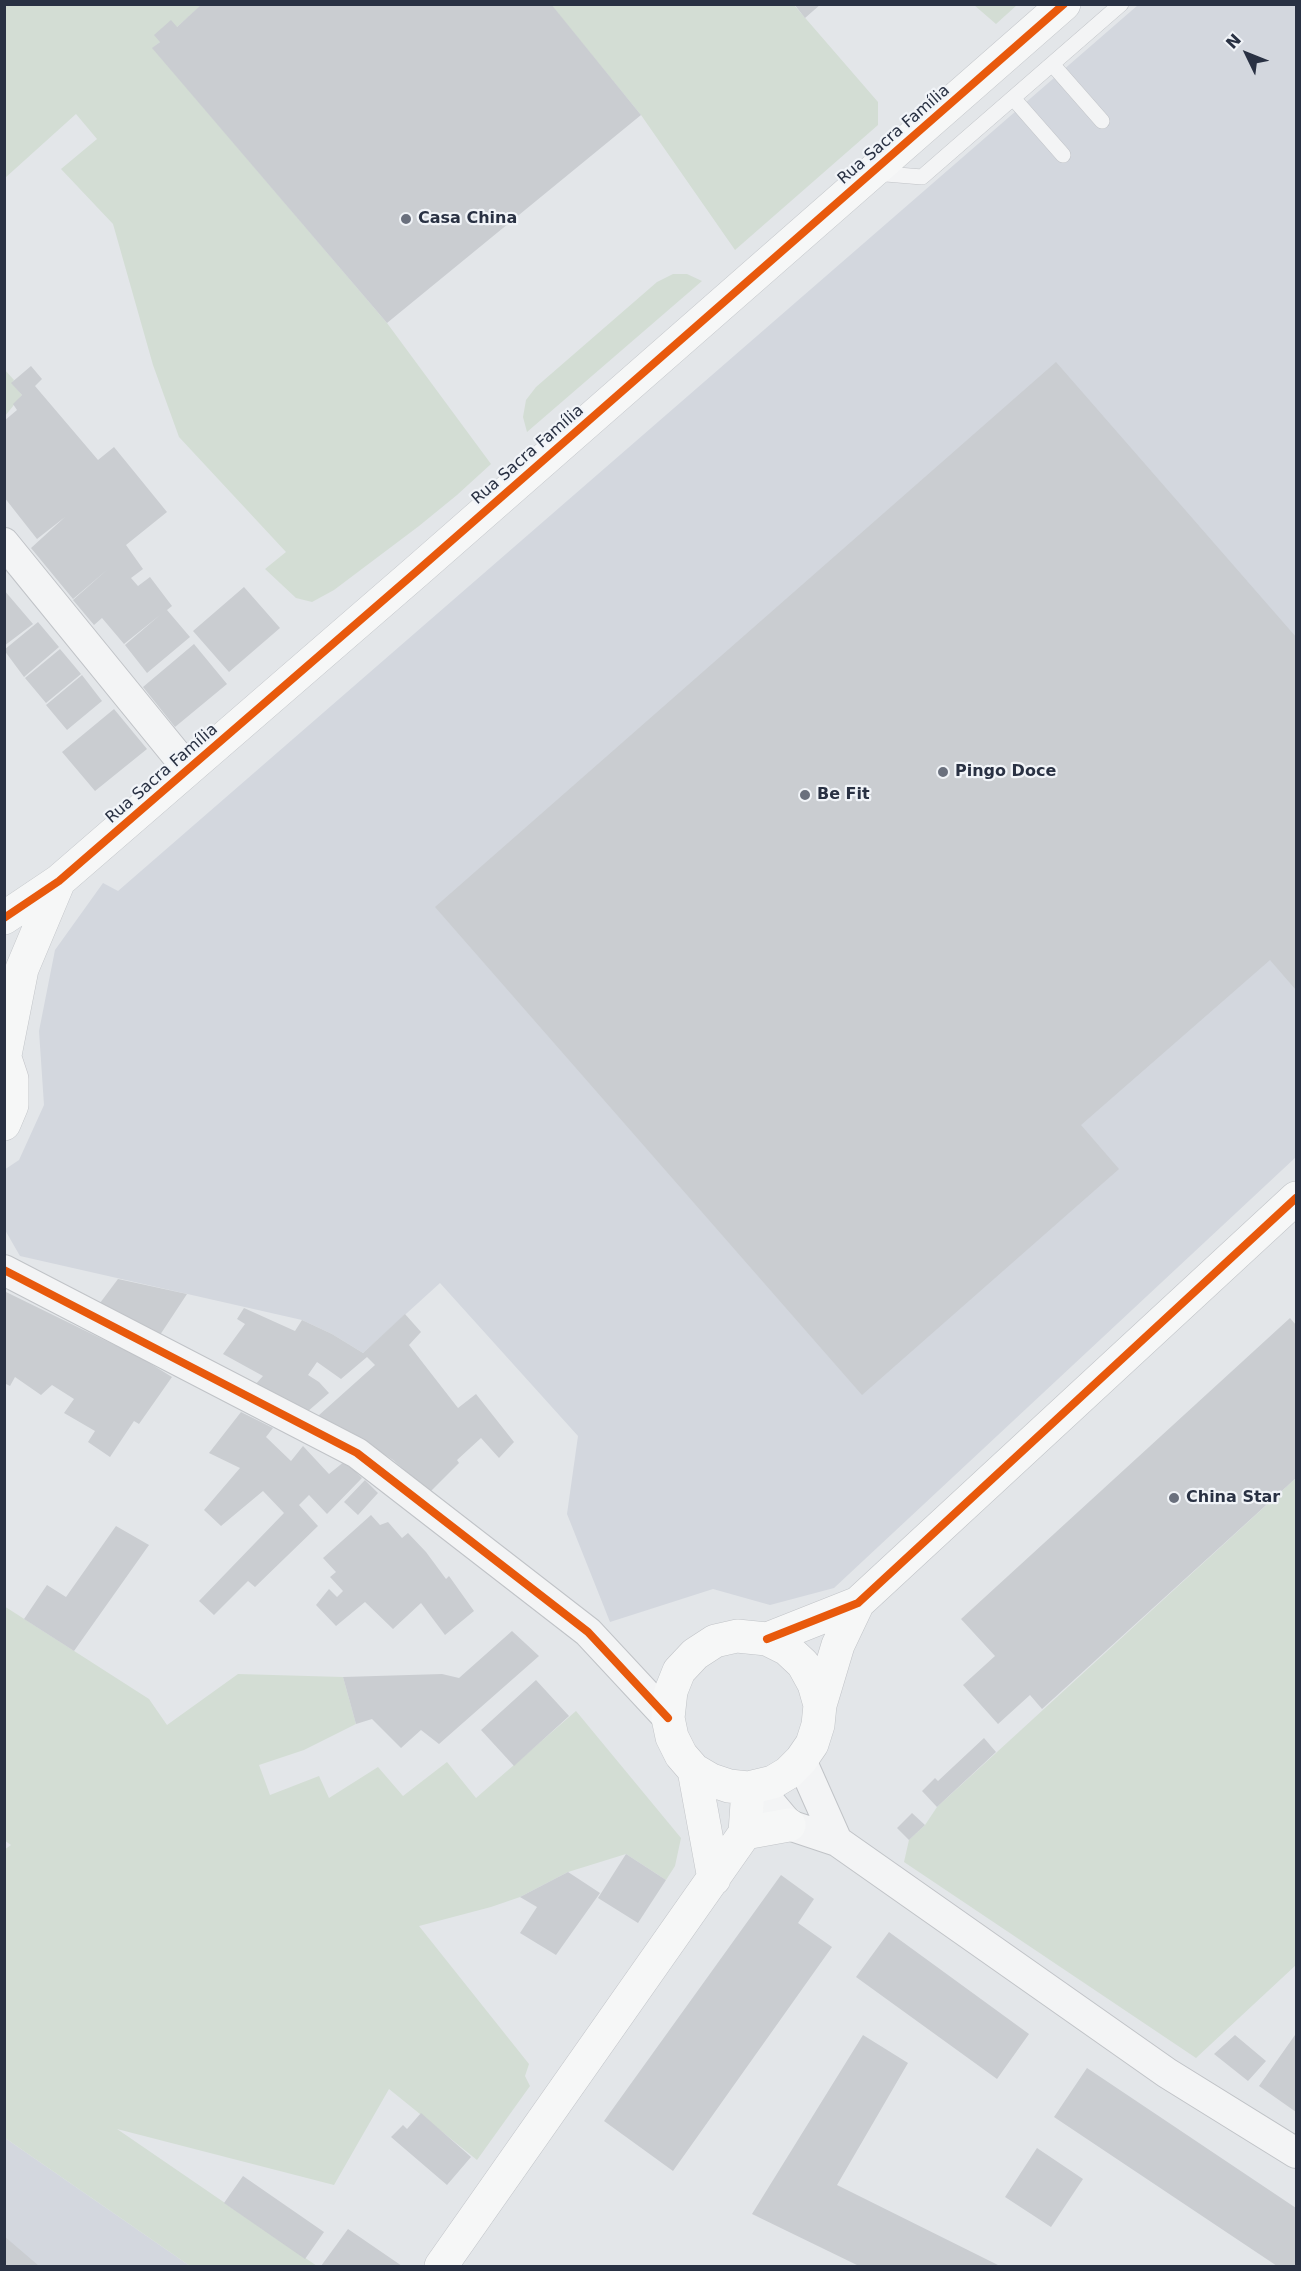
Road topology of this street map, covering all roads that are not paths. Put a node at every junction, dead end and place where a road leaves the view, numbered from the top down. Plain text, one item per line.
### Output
1 (1064, 4) edge
2 (1121, 4) edge
3 (1052, 64) junction
4 (1013, 98) junction
5 (1102, 121) dead end
6 (1063, 155) dead end
7 (871, 173) junction
8 (4, 543) edge
9 (188, 769) junction
10 (59, 881) junction
11 (4, 918) edge
12 (5, 1055) edge
13 (4, 1124) edge
14 (1296, 1198) edge
15 (4, 1270) edge
16 (858, 1603) junction
17 (767, 1639) junction
18 (820, 1705) junction
19 (668, 1718) junction
20 (801, 1760) junction
21 (694, 1770) junction
22 (752, 1787) junction
23 (789, 1826) junction
24 (745, 1833) junction
25 (837, 1841) junction
26 (714, 1878) junction
27 (1296, 2153) edge
28 (441, 2266) edge

1 - 7 street, Rua Sacra Família
2 - 3 lane
3 - 4 lane
3 - 5 lane
4 - 6 lane
4 - 7 lane
7 - 9 street, Rua Sacra Família
8 - 9 street
9 - 10 street, Rua Sacra Família
10 - 11 street, Rua Sacra Família
10 - 12 street, Rua Sacra Família
12 - 13 street
14 - 16 street
15 - 19 street
16 - 17 street
16 - 18 street
17 - 18 street
17 - 19 street
18 - 20 street
19 - 21 street
20 - 22 street
20 - 25 street
21 - 22 street
21 - 26 street
22 - 23 street
22 - 24 street
23 - 24 street
23 - 25 street
24 - 26 street
25 - 27 street
26 - 28 street

